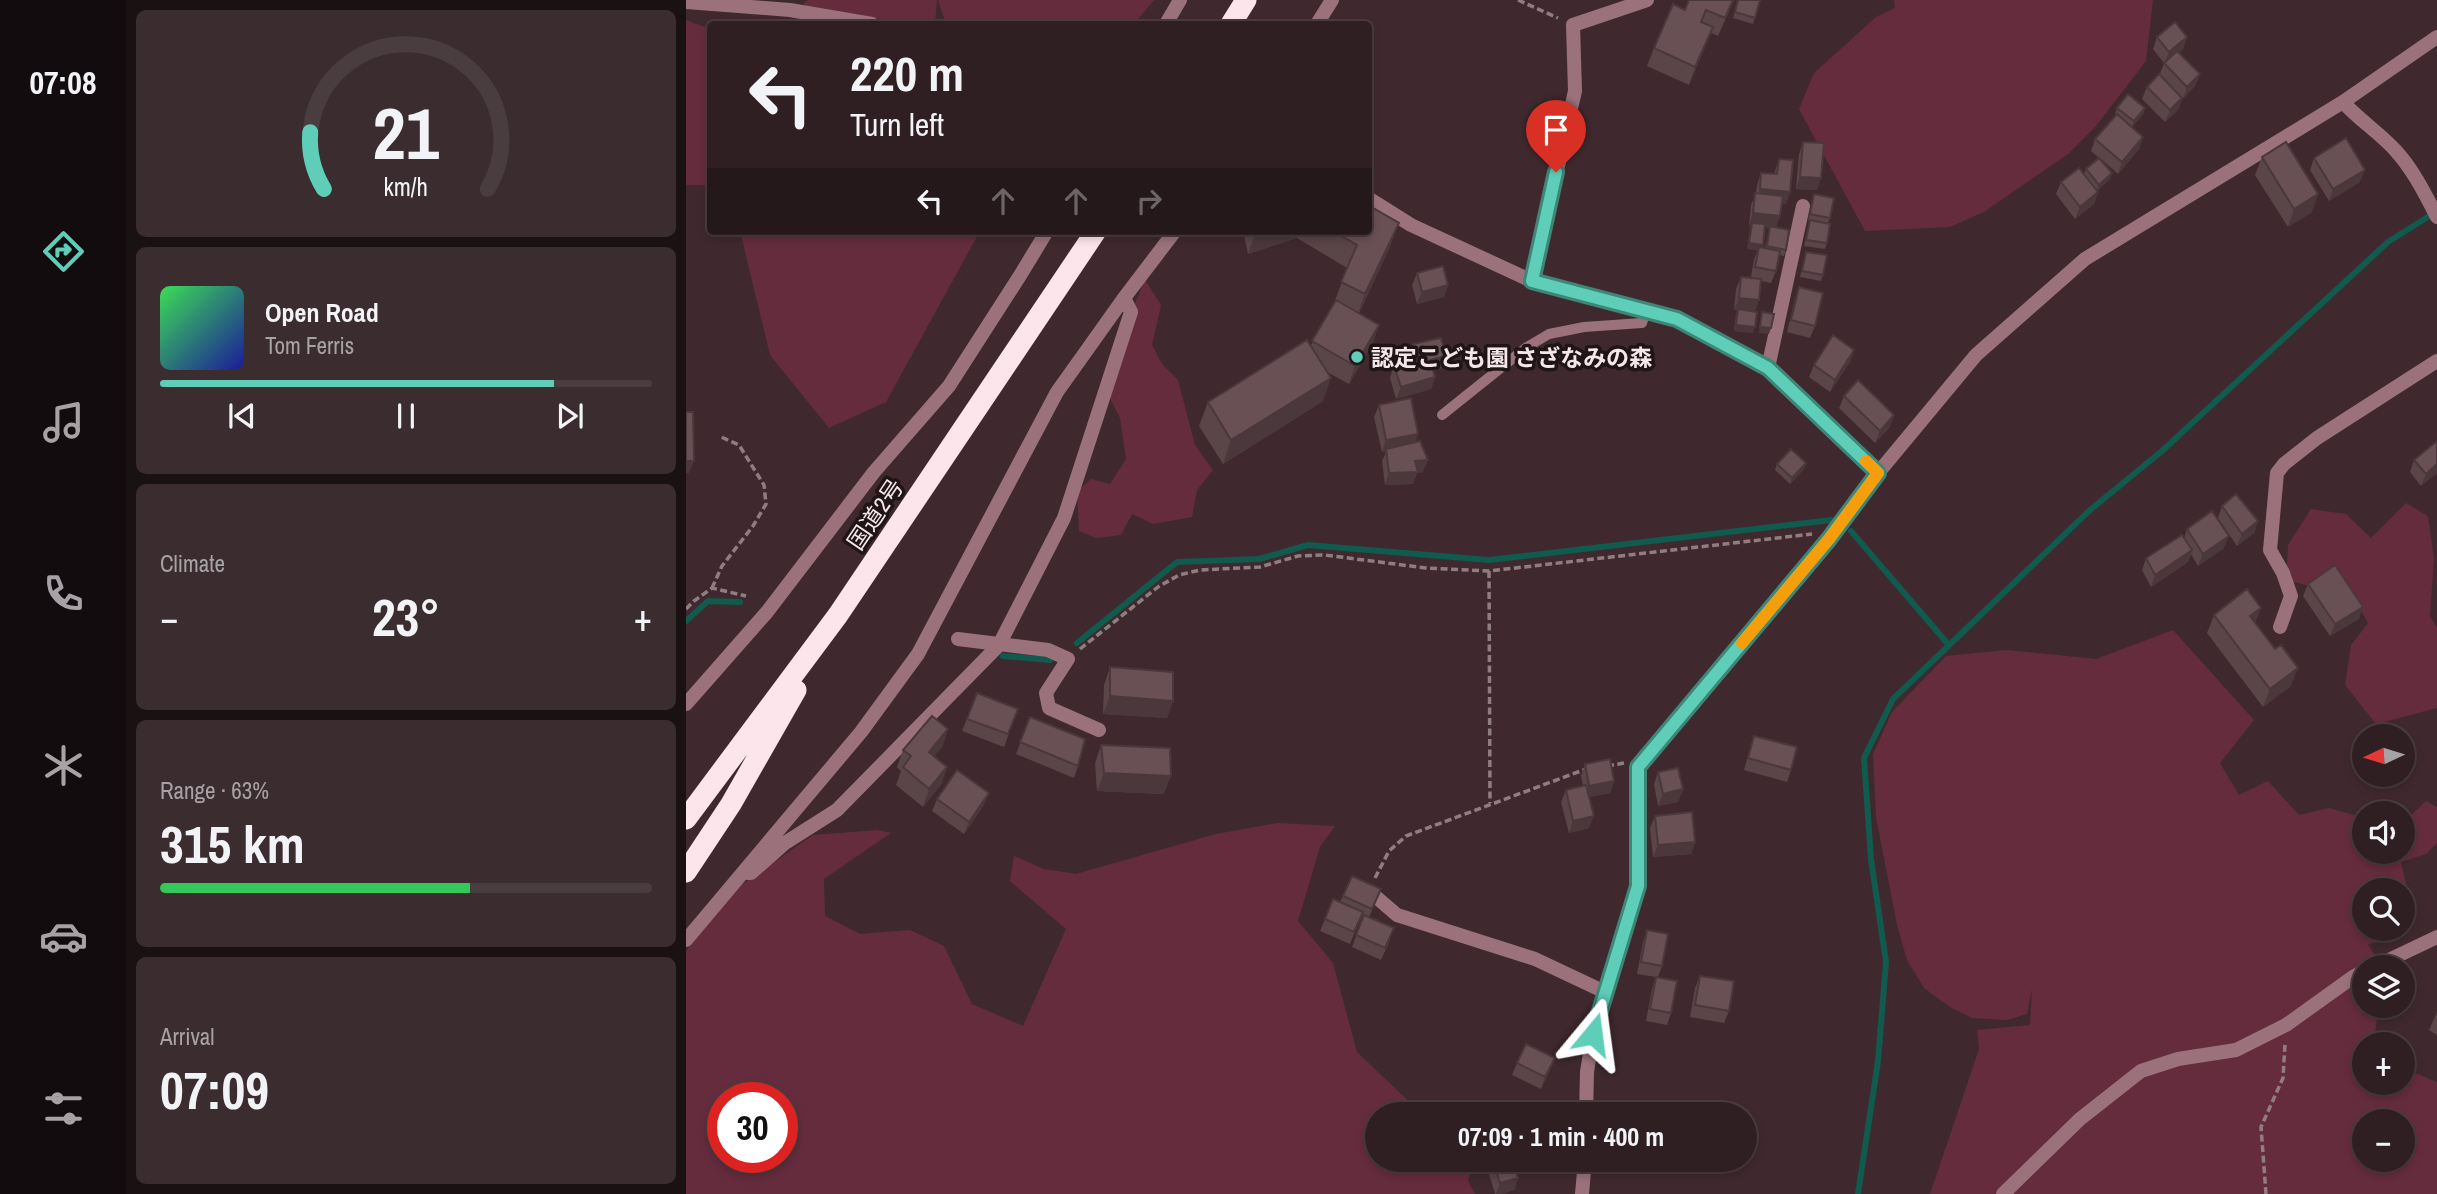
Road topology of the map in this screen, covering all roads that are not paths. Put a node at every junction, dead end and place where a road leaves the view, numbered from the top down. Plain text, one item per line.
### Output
1 (1180, 0) edge
2 (1246, 0) edge
3 (1332, 0) edge
4 (1647, 0) edge
5 (686, 2) edge
6 (854, 21) edge
7 (1168, 21) edge
8 (1233, 21) edge
9 (1319, 21) edge
10 (2437, 37) edge
11 (2343, 102) junction
12 (1372, 201) edge
13 (1803, 206) dead end
14 (2437, 217) edge
15 (1044, 235) edge
16 (1093, 235) edge
17 (1172, 235) edge
18 (1532, 281) junction
19 (1124, 298) junction
20 (1646, 312) junction
21 (2437, 361) edge
22 (1768, 368) junction
23 (1442, 415) dead end
24 (1878, 473) junction
25 (838, 615) junction
26 (2280, 627) dead end
27 (958, 639) dead end
28 (999, 645) junction
29 (686, 704) edge
30 (767, 709) junction
31 (1099, 730) dead end
32 (686, 803) edge
33 (686, 819) edge
34 (686, 872) edge
35 (741, 873) junction
36 (1368, 890) edge
37 (2437, 937) edge
38 (686, 940) edge
39 (2423, 945) junction
40 (2437, 952) edge
41 (2401, 955) edge
42 (2352, 977) edge
43 (1605, 992) junction
44 (1586, 1102) edge
45 (1584, 1172) edge
46 (1582, 1194) edge
47 (2003, 1194) edge

1 - 7 street
2 - 8 highway
3 - 9 street
4 - 18 street
5 - 6 street
10 - 11 street
11 - 14 street
11 - 24 street
12 - 18 street
13 - 22 street
15 - 29 street
16 - 25 highway, 国道2号
17 - 19 street
18 - 20 street
19 - 28 street
19 - 35 street
20 - 22 street
20 - 23 lane
21 - 26 street
22 - 24 street
24 - 43 street
25 - 30 highway, 国道2号
25 - 34 highway
27 - 28 street
28 - 31 street
28 - 35 street
30 - 32 highway
30 - 33 highway, 国道2号
35 - 38 street
36 - 43 street
37 - 39 street
39 - 40 street
39 - 41 street
42 - 47 street
43 - 44 street
45 - 46 street

